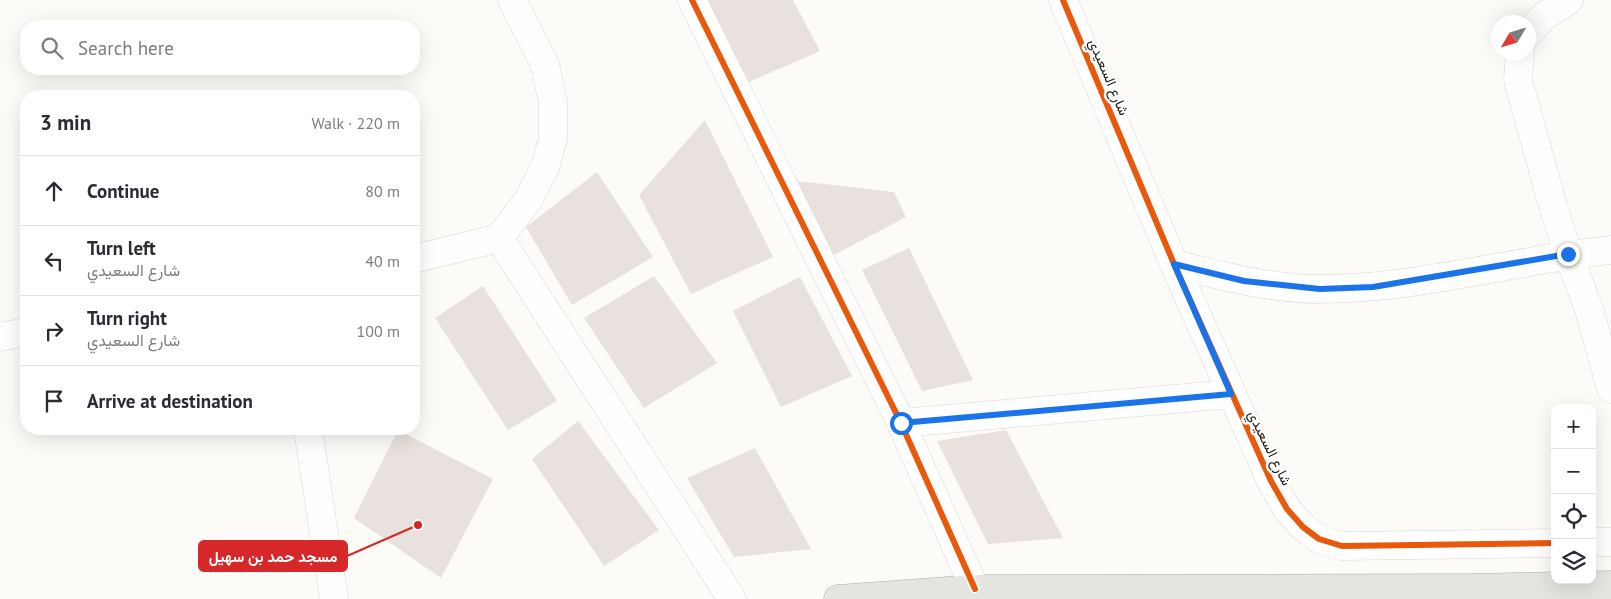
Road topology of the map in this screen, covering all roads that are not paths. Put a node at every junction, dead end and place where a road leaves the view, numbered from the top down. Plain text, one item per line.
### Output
1 (512, 0) edge
2 (692, 0) edge
3 (1063, 0) edge
4 (1569, 0) edge
5 (1536, 25) edge
6 (1519, 60) edge
7 (498, 238) junction
8 (1611, 250) edge
9 (1568, 254) junction
10 (420, 258) edge
11 (1174, 264) junction
12 (20, 333) edge
13 (0, 336) edge
14 (1611, 389) edge
15 (1231, 394) junction
16 (901, 423) junction
17 (309, 435) edge
18 (1596, 542) edge
19 (1611, 542) edge
20 (1551, 543) edge
21 (1611, 585) edge
22 (975, 588) junction
23 (334, 599) edge
24 (732, 599) edge
25 (838, 599) edge

1 - 7 street
2 - 16 street
3 - 11 street, شارع السعيدي
4 - 5 street
6 - 9 street
7 - 10 street
7 - 24 street
8 - 9 street
9 - 11 street
9 - 14 street
11 - 15 street, شارع السعيدي
12 - 13 street
15 - 16 street
15 - 20 street, شارع السعيدي
16 - 22 street
17 - 23 street
18 - 19 street
21 - 22 highway
22 - 25 highway

